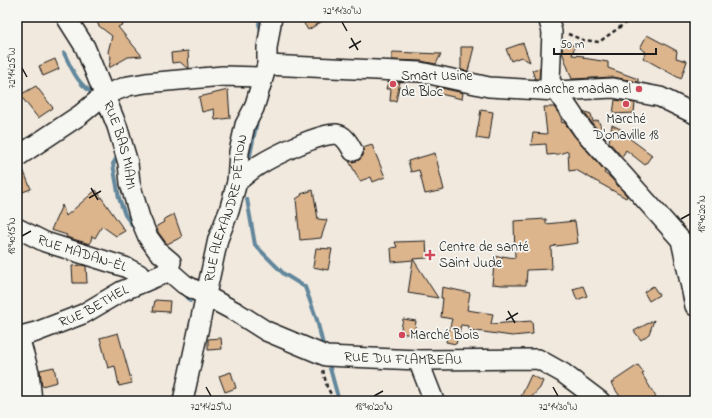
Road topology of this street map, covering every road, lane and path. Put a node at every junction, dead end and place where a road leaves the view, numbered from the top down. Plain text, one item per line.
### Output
1 (66, 17) edge
2 (272, 17) edge
3 (634, 17) edge
4 (550, 24) edge
5 (265, 71) junction
6 (556, 91) junction
7 (104, 95) junction
8 (695, 114) edge
9 (353, 151) dead end
10 (17, 158) edge
11 (237, 182) junction
12 (17, 228) edge
13 (168, 270) junction
14 (144, 282) junction
15 (207, 296) junction
16 (695, 306) edge
17 (18, 337) edge
18 (321, 354) junction
19 (418, 360) junction
20 (32, 401) edge
21 (183, 401) edge
22 (335, 401) edge
23 (434, 401) edge
24 (600, 401) edge

1 - 7 street, RUE BAS MIAMI
2 - 5 street, RUE ALEXANDRE PÉTION
3 - 4 path
4 - 6 street
5 - 6 street
5 - 7 street
5 - 11 street, RUE ALEXANDRE PÉTION
6 - 8 street
6 - 16 street
7 - 10 street
7 - 13 street, RUE BAS MIAMI
9 - 11 street
11 - 15 street, RUE ALEXANDRE PÉTION
12 - 14 street, RUE MADAN-ÈL
13 - 14 street, RUE BETHEL
13 - 15 street, RUE DU FLAMBEAU
14 - 17 street, RUE BETHEL
15 - 18 street, RUE DU FLAMBEAU
15 - 21 street, RUE ALEXANDRE PÉTION
17 - 20 street
18 - 19 street, RUE DU FLAMBEAU
18 - 22 path
19 - 23 street
19 - 24 street, RUE DU FLAMBEAU

